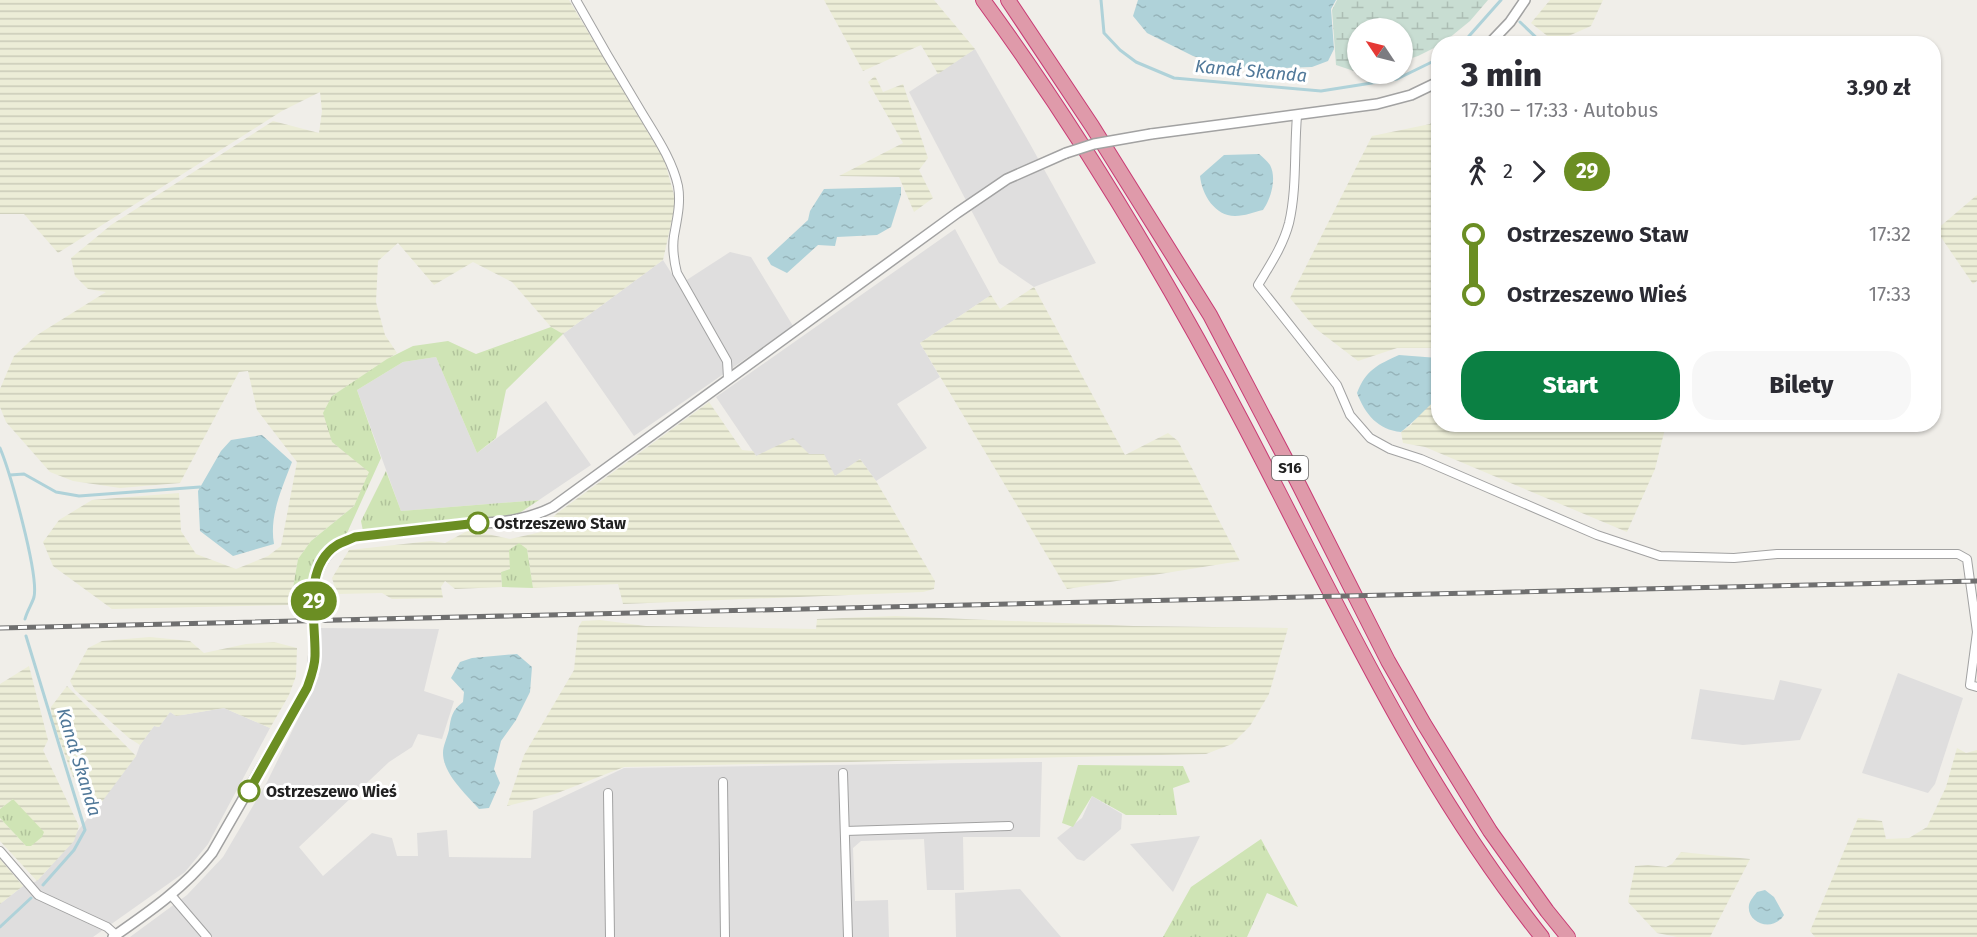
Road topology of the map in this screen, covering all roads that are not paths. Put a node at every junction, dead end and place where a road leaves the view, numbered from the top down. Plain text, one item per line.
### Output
1 (576, 0) edge
2 (983, 0) edge
3 (1008, 0) edge
4 (1525, 0) edge
5 (1497, 36) edge
6 (1431, 85) edge
7 (1297, 116) junction
8 (728, 378) junction
9 (1977, 687) edge
10 (843, 773) dead end
11 (723, 782) dead end
12 (608, 793) dead end
13 (1009, 826) dead end
14 (845, 831) junction
15 (0, 851) edge
16 (171, 895) junction
17 (114, 936) edge
18 (207, 937) edge
19 (610, 937) edge
20 (725, 937) edge
21 (848, 937) edge
22 (1542, 937) edge
23 (1568, 937) edge

1 - 8 street
2 - 22 highway, S16
3 - 23 highway, S16
4 - 5 street
6 - 7 street
7 - 8 street, bridge
7 - 9 street
8 - 16 street, bridge
10 - 14 street
11 - 20 street
12 - 19 street
13 - 14 street
14 - 21 street
15 - 17 street
16 - 17 street
16 - 18 street

